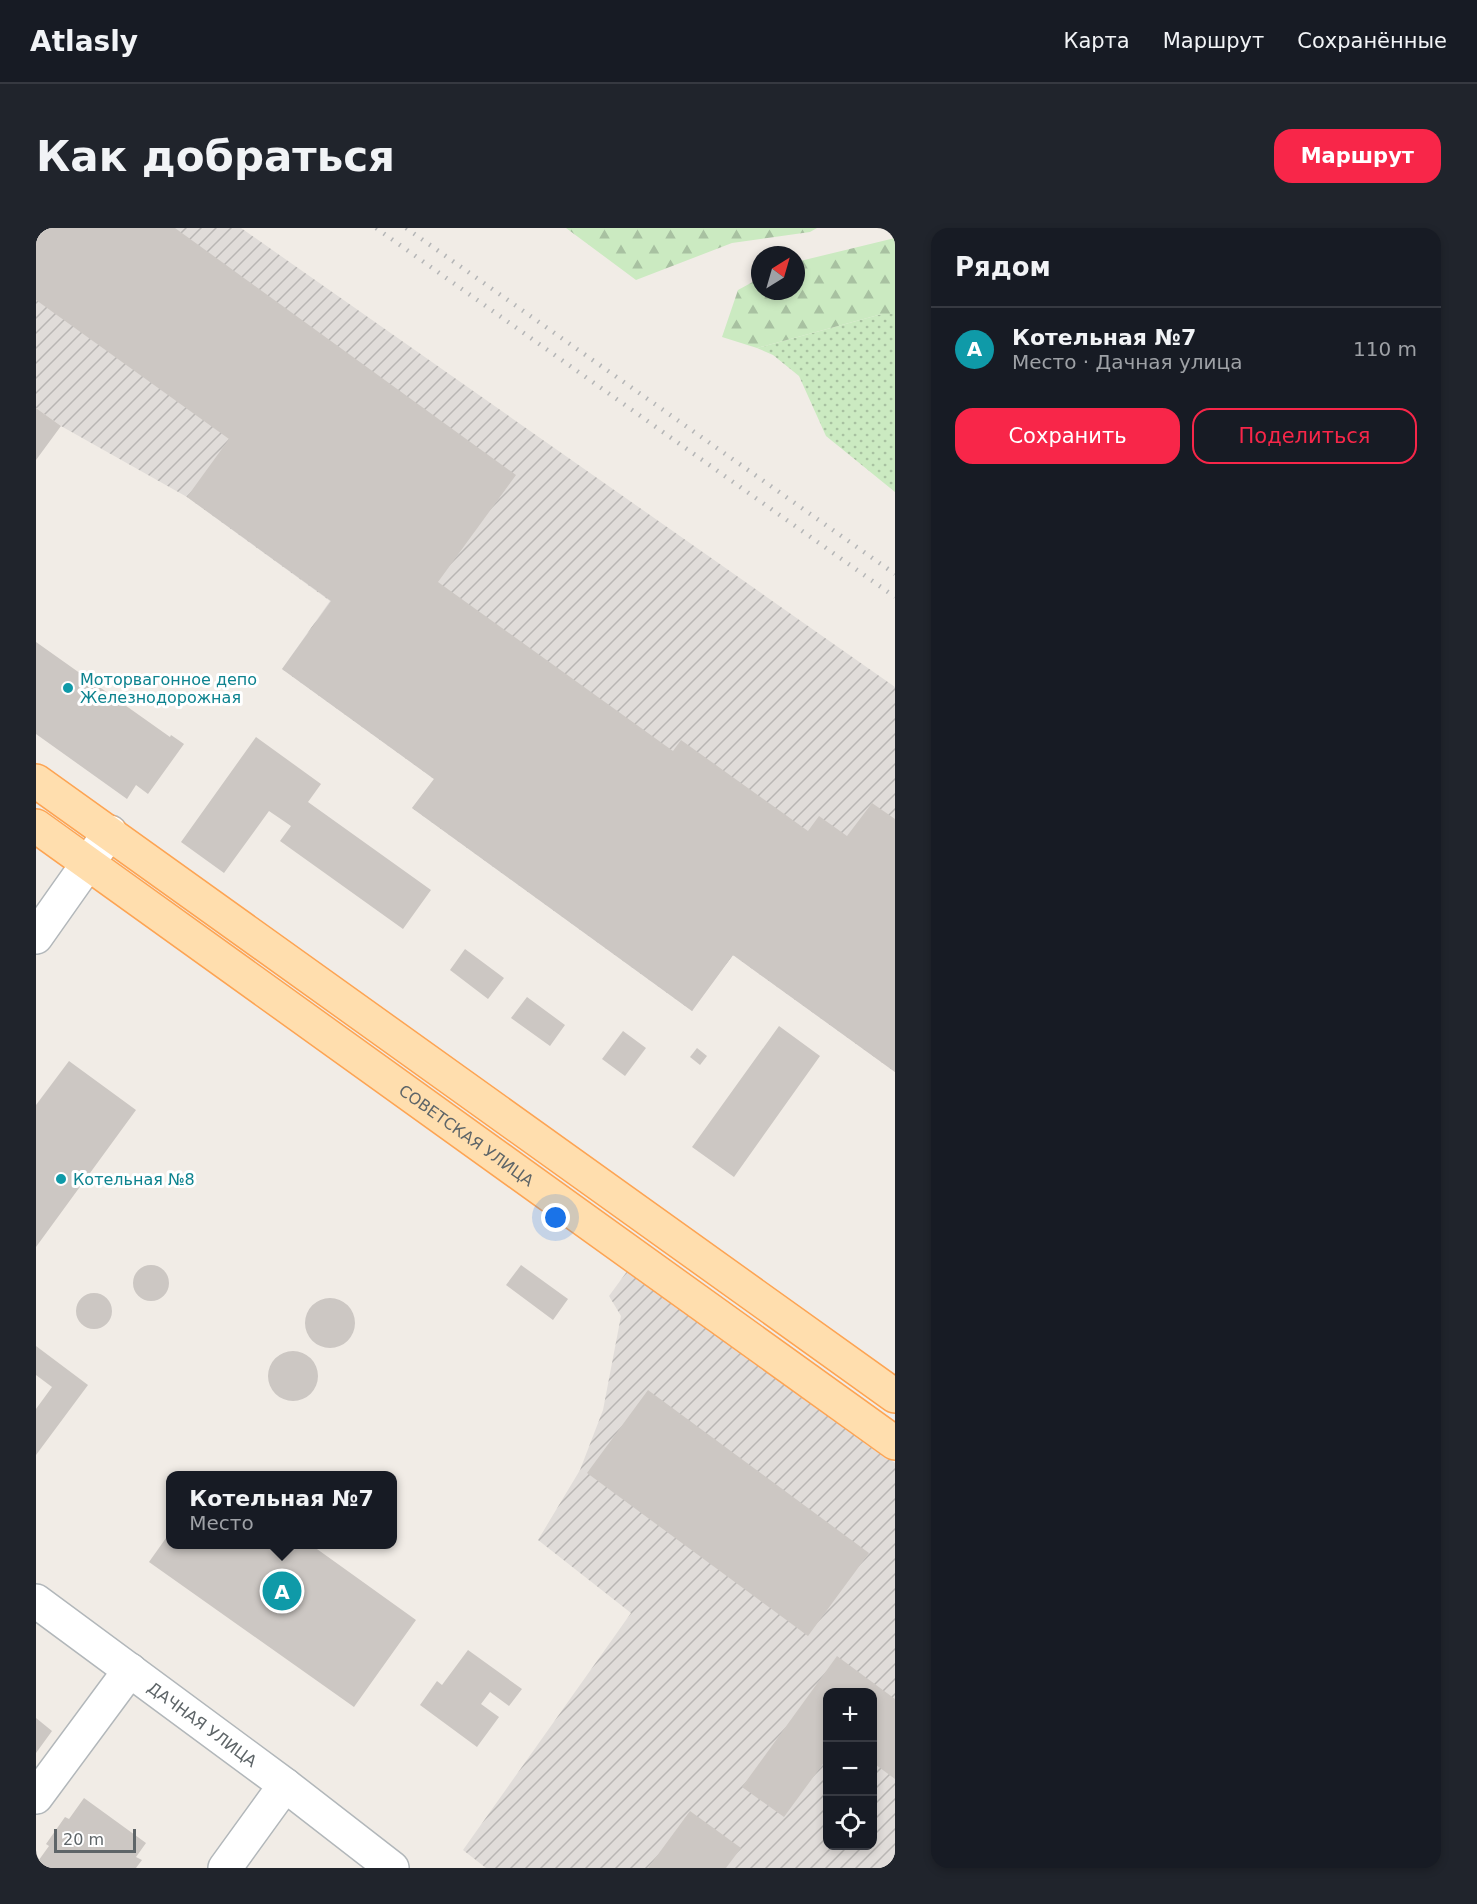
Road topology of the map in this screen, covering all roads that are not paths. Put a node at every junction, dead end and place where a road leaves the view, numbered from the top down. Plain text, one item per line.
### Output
1 (36, 781) edge
2 (36, 826) edge
3 (110, 832) junction
4 (89, 863) junction
5 (36, 937) edge
6 (895, 1396) edge
7 (895, 1443) edge
8 (36, 1601) edge
9 (130, 1671) junction
10 (285, 1785) junction
11 (36, 1797) edge
12 (225, 1868) edge
13 (392, 1868) edge

1 - 3 main road
2 - 4 main road, СОВЕТСКАЯ УЛИЦА
3 - 4 street
3 - 6 main road
4 - 5 street
4 - 7 main road, СОВЕТСКАЯ УЛИЦА
8 - 9 street, ДАЧНАЯ УЛИЦА
9 - 10 street, ДАЧНАЯ УЛИЦА
9 - 11 street
10 - 12 street
10 - 13 street, ДАЧНАЯ УЛИЦА

